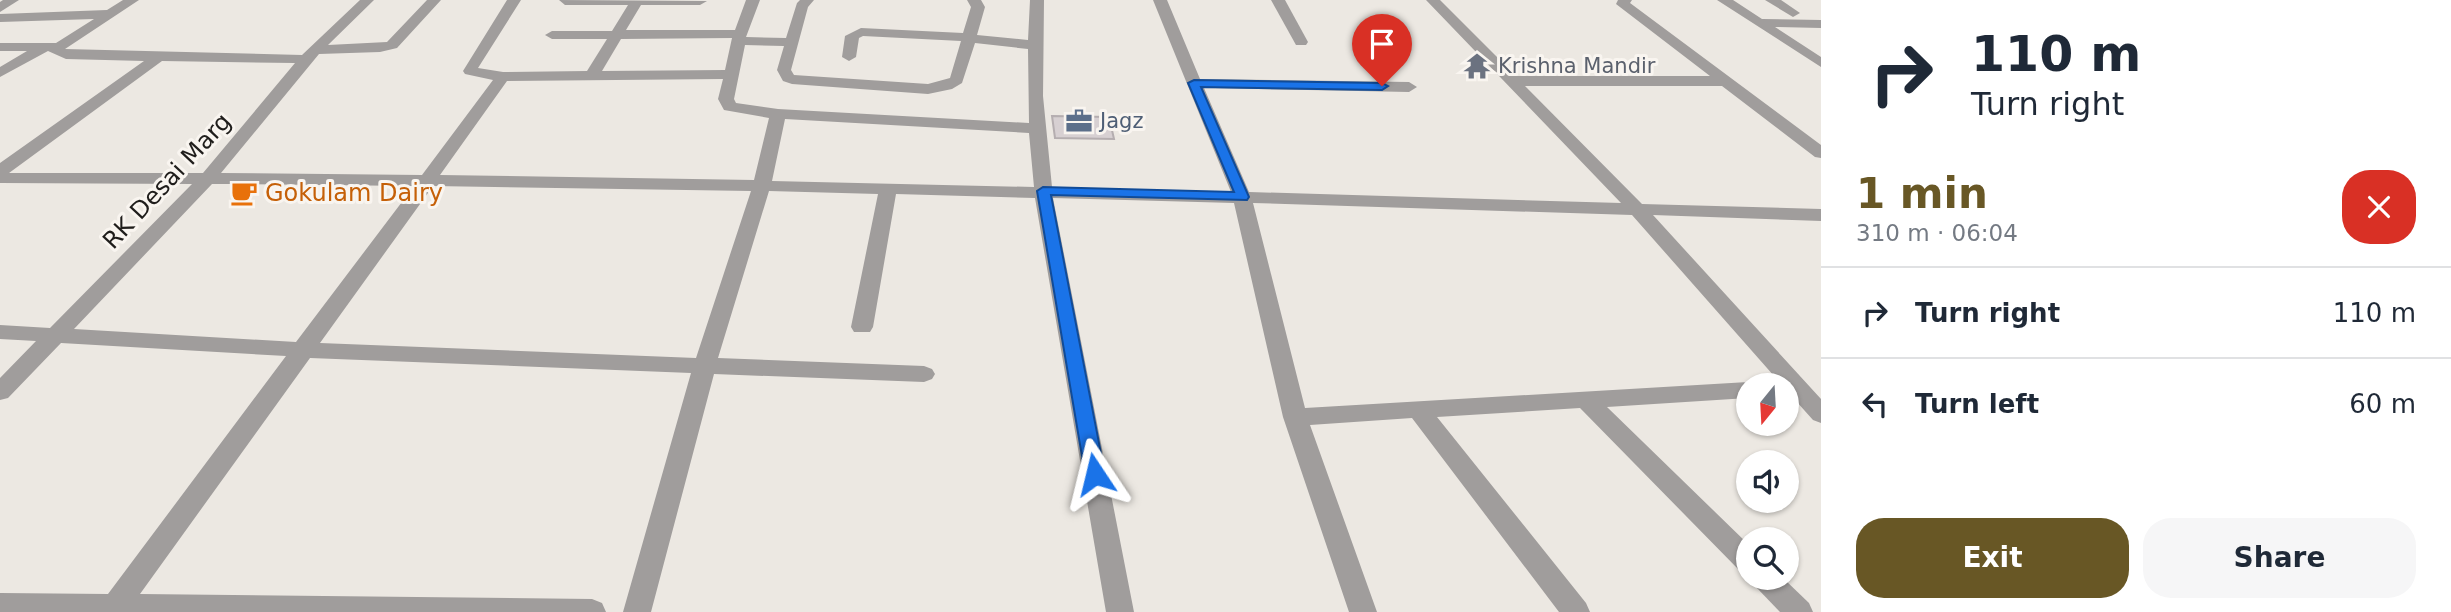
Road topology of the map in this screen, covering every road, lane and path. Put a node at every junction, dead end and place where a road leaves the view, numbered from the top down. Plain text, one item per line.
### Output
1 (12, 0) edge
2 (65, 0) edge
3 (132, 0) edge
4 (367, 0) edge
5 (434, 0) edge
6 (514, 0) edge
7 (753, 0) edge
8 (807, 0) edge
9 (974, 0) edge
10 (1037, 0) edge
11 (1160, 0) edge
12 (1278, 0) edge
13 (1433, 0) edge
14 (1724, 0) edge
15 (1772, 0) edge
16 (565, 1) edge
17 (637, 1) edge
18 (700, 1) edge
19 (1619, 1) edge
20 (0, 8) edge
21 (1793, 13) dead end
22 (110, 14) junction
23 (39, 16) junction
24 (0, 18) edge
25 (1759, 23) junction
26 (1821, 24) edge
27 (616, 34) junction
28 (552, 35) dead end
29 (740, 38) junction
30 (968, 38) junction
31 (793, 42) junction
32 (1301, 42) dead end
33 (1034, 45) junction
34 (0, 47) edge
35 (51, 47) junction
36 (311, 54) junction
37 (849, 57) dead end
38 (157, 58) junction
39 (1821, 63) edge
40 (0, 73) edge
41 (732, 74) junction
42 (592, 76) junction
43 (503, 77) junction
44 (1513, 81) junction
45 (1726, 81) junction
46 (1194, 83) junction
47 (1409, 87) dead end
48 (778, 114) junction
49 (1035, 128) junction
50 (1821, 153) edge
51 (0, 171) edge
52 (209, 177) junction
53 (0, 178) edge
54 (427, 181) junction
55 (762, 186) junction
56 (888, 188) junction
57 (1043, 191) junction
58 (1242, 197) junction
59 (1637, 209) junction
60 (1821, 215) edge
61 (862, 327) dead end
62 (0, 332) edge
63 (56, 334) junction
64 (302, 350) junction
65 (705, 364) junction
66 (1779, 373) edge
67 (924, 374) dead end
68 (1736, 391) edge
69 (0, 392) edge
70 (1799, 394) edge
71 (1586, 400) junction
72 (1418, 410) junction
73 (1821, 414) edge
74 (1295, 417) junction
75 (1736, 549) edge
76 (1777, 590) edge
77 (0, 605) edge
78 (113, 609) edge
79 (592, 612) edge
80 (637, 612) edge
81 (1120, 612) edge
82 (1363, 612) edge
83 (1576, 612) edge
84 (1799, 612) edge

1 - 20 street
2 - 23 street
3 - 22 street
4 - 36 street, RK Desai Marg
5 - 36 street
6 - 43 street
7 - 29 street
8 - 31 street
9 - 30 street
10 - 33 street
11 - 46 street
12 - 32 street
13 - 44 street
14 - 25 street
15 - 21 street
16 - 17 street
17 - 18 street
17 - 27 street
19 - 45 street
22 - 23 street
22 - 35 street
23 - 24 street
25 - 26 street
25 - 39 street
27 - 28 street
27 - 29 street
27 - 42 street
29 - 31 street
29 - 41 street
30 - 31 street
30 - 33 street
30 - 37 street
33 - 49 street
34 - 35 street
35 - 38 street
35 - 40 street
36 - 38 street
36 - 52 street, RK Desai Marg
38 - 51 street
41 - 42 street
41 - 48 street
42 - 43 street
43 - 54 street
44 - 45 street
44 - 59 street
45 - 50 street
46 - 47 street
46 - 58 street
48 - 49 street
48 - 55 street
49 - 57 street
52 - 53 street
52 - 54 street
52 - 63 street, RK Desai Marg
54 - 55 street
54 - 64 street
55 - 56 street
55 - 65 street
56 - 57 street
56 - 61 street
57 - 58 street
57 - 81 street
58 - 59 street
58 - 74 street
59 - 60 street
59 - 66 street
62 - 63 street
63 - 64 street
63 - 69 street, RK Desai Marg
64 - 65 street
64 - 78 street
65 - 67 street
65 - 80 street
68 - 71 street
70 - 73 street
71 - 72 street
71 - 75 street
72 - 74 street
72 - 83 street
74 - 82 street
76 - 84 street
77 - 78 street
78 - 79 street

